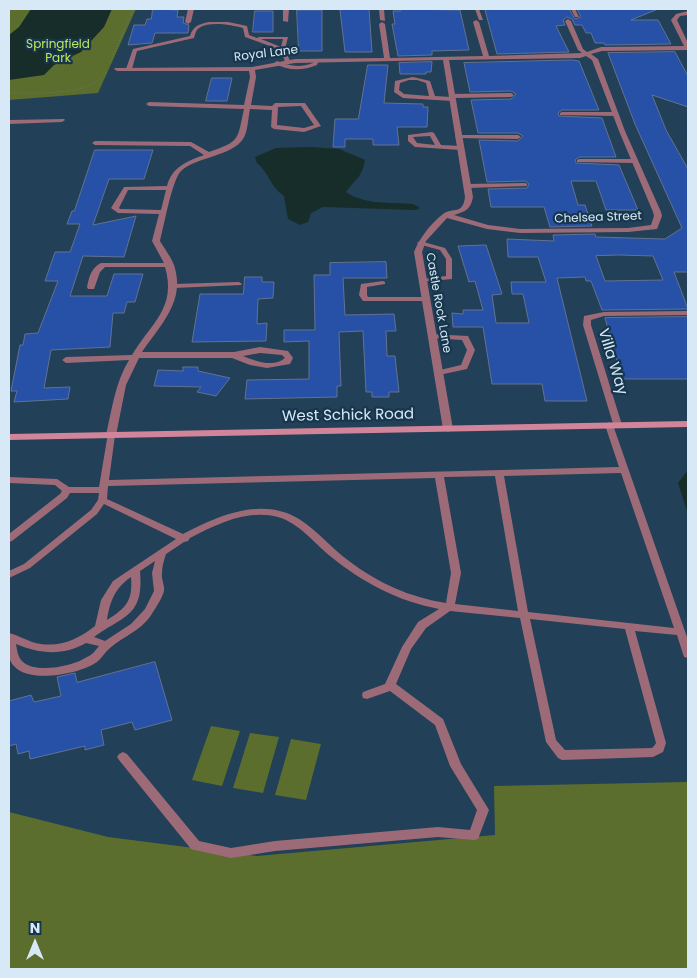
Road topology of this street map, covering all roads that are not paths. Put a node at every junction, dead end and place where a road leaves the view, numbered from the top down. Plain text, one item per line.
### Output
1 (191, 9) edge
2 (286, 9) edge
3 (381, 9) edge
4 (477, 9) edge
5 (573, 9) edge
6 (688, 13) edge
7 (577, 16) dead end
8 (286, 21) dead end
9 (568, 21) dead end
10 (188, 22) dead end
11 (253, 38) junction
12 (688, 48) edge
13 (283, 49) junction
14 (589, 54) junction
15 (486, 57) junction
16 (446, 58) junction
17 (387, 59) junction
18 (316, 60) junction
19 (287, 61) junction
20 (277, 63) junction
21 (117, 69) dead end
22 (129, 69) junction
23 (252, 69) junction
24 (511, 95) dead end
25 (432, 98) junction
26 (452, 98) junction
27 (149, 104) dead end
28 (275, 108) junction
29 (248, 109) junction
30 (562, 114) dead end
31 (616, 114) junction
32 (62, 120) dead end
33 (9, 122) edge
34 (458, 137) junction
35 (518, 137) dead end
36 (95, 143) dead end
37 (439, 146) dead end
38 (461, 148) junction
39 (209, 155) junction
40 (579, 161) dead end
41 (634, 161) junction
42 (525, 185) dead end
43 (467, 186) junction
44 (170, 188) junction
45 (164, 212) junction
46 (446, 215) junction
47 (420, 243) junction
48 (170, 264) junction
49 (423, 281) junction
50 (383, 283) dead end
51 (240, 284) dead end
52 (174, 286) junction
53 (91, 287) dead end
54 (426, 299) junction
55 (688, 313) edge
56 (432, 336) junction
57 (234, 355) junction
58 (136, 356) junction
59 (66, 360) dead end
60 (439, 373) junction
61 (688, 424) edge
62 (613, 425) junction
63 (448, 428) junction
64 (112, 435) junction
65 (9, 437) edge
66 (625, 470) junction
67 (499, 473) junction
68 (439, 475) junction
69 (9, 480) edge
70 (67, 490) junction
71 (104, 491) junction
72 (9, 539) edge
73 (185, 539) junction
74 (161, 554) junction
75 (135, 570) junction
76 (9, 575) edge
77 (450, 606) junction
78 (524, 615) junction
79 (629, 626) junction
80 (100, 628) junction
81 (680, 632) junction
82 (9, 637) edge
83 (87, 639) junction
84 (106, 645) junction
85 (688, 654) edge
86 (390, 685) junction
87 (367, 695) dead end
88 (123, 757) dead end

1 - 10 street
2 - 8 street
3 - 17 street
4 - 15 street
5 - 7 street
6 - 12 street, Royal Lane
9 - 14 street
11 - 13 lane
11 - 13 lane
11 - 22 lane
12 - 14 street, Royal Lane
13 - 19 lane
14 - 15 street, Royal Lane
14 - 31 street, Chelsea Street
15 - 16 street, Royal Lane
16 - 17 street, Royal Lane
16 - 26 street, Castle Rock Lane
17 - 18 street, Royal Lane
18 - 19 street, Royal Lane
18 - 20 lane
19 - 20 street, Royal Lane
20 - 23 street, Royal Lane
21 - 22 street, Royal Lane
22 - 23 street, Royal Lane
23 - 29 street
24 - 26 lane
25 - 25 lane
25 - 26 lane
26 - 34 street, Castle Rock Lane
27 - 29 street
28 - 28 street
28 - 29 street
29 - 39 street
30 - 31 lane
31 - 41 street, Chelsea Street
32 - 33 street
34 - 35 lane
34 - 38 street, Castle Rock Lane
36 - 39 street
37 - 38 lane
38 - 43 street, Castle Rock Lane
39 - 44 street
40 - 41 lane
41 - 46 street, Chelsea Street
42 - 43 lane
43 - 46 street, Castle Rock Lane
44 - 45 street
44 - 45 street
45 - 48 street
46 - 47 street, Castle Rock Lane
47 - 49 street, Castle Rock Lane
47 - 49 lane
48 - 52 street
48 - 53 street
49 - 54 street, Castle Rock Lane
50 - 54 lane
51 - 52 lane
52 - 58 street
54 - 56 street, Castle Rock Lane
55 - 62 street, Villa Way
56 - 60 street, Castle Rock Lane
56 - 60 lane
57 - 57 street
57 - 58 street
58 - 59 street
58 - 64 street
60 - 63 street, Castle Rock Lane
61 - 62 street, West Schick Road
62 - 63 street, West Schick Road
62 - 66 lane
63 - 64 street, West Schick Road
64 - 65 street, West Schick Road
64 - 71 lane
66 - 67 lane
66 - 81 lane
67 - 68 lane
67 - 78 lane
68 - 71 lane
68 - 77 lane
69 - 70 lane
70 - 71 lane
70 - 72 lane
71 - 73 lane
71 - 76 lane
73 - 74 lane
73 - 77 lane
74 - 75 lane
74 - 84 lane
75 - 80 lane
75 - 80 lane
77 - 78 lane
77 - 86 lane
78 - 79 lane
78 - 79 lane
79 - 81 lane
80 - 83 lane
81 - 85 lane
82 - 83 lane
82 - 84 lane
83 - 84 lane
86 - 87 lane
86 - 88 lane

